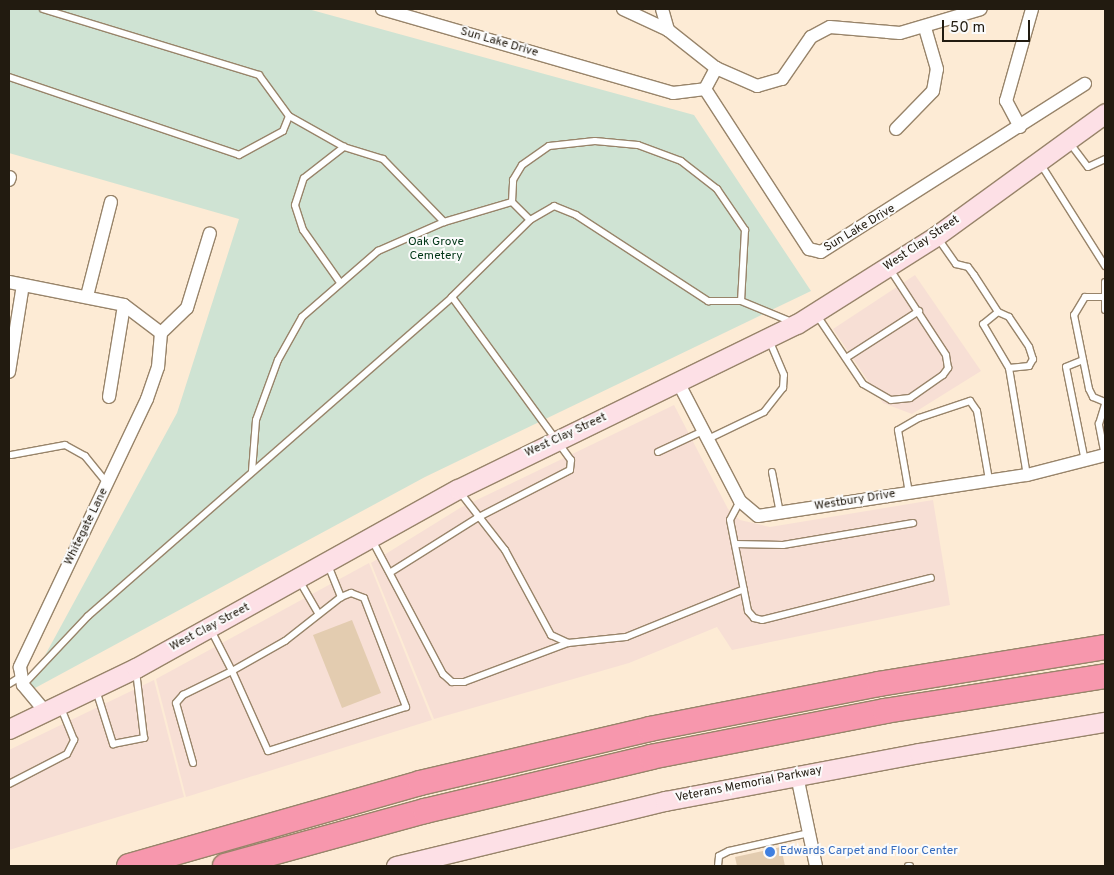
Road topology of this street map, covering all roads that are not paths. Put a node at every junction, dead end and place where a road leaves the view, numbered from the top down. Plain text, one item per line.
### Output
1 (43, 9) edge
2 (382, 9) edge
3 (623, 9) edge
4 (662, 9) edge
5 (981, 9) edge
6 (1032, 9) edge
7 (57, 10) edge
8 (925, 28) junction
9 (668, 30) junction
10 (716, 68) junction
11 (9, 77) edge
12 (1085, 84) dead end
13 (704, 88) junction
14 (1105, 113) edge
15 (289, 116) junction
16 (1020, 127) junction
17 (896, 129) dead end
18 (1068, 141) junction
19 (344, 147) junction
20 (1105, 159) edge
21 (1039, 162) junction
22 (111, 202) dead end
23 (512, 202) junction
24 (530, 220) junction
25 (444, 222) junction
26 (210, 233) dead end
27 (936, 236) junction
28 (1105, 266) edge
29 (889, 267) junction
30 (339, 281) junction
31 (9, 282) edge
32 (1105, 282) edge
33 (23, 285) junction
34 (87, 296) junction
35 (452, 297) junction
36 (1102, 297) junction
37 (741, 301) junction
38 (124, 305) junction
39 (1105, 310) edge
40 (919, 311) junction
41 (998, 312) junction
42 (815, 313) junction
43 (798, 324) junction
44 (162, 333) junction
45 (769, 339) junction
46 (846, 358) junction
47 (1083, 360) junction
48 (1009, 368) junction
49 (9, 372) edge
50 (679, 384) junction
51 (109, 397) dead end
52 (1105, 403) edge
53 (706, 435) junction
54 (556, 441) junction
55 (658, 452) dead end
56 (11, 455) dead end
57 (1105, 455) edge
58 (1086, 462) junction
59 (252, 471) junction
60 (772, 472) dead end
61 (1026, 474) junction
62 (989, 480) junction
63 (108, 484) junction
64 (458, 489) junction
65 (908, 493) junction
66 (740, 501) junction
67 (780, 513) junction
68 (477, 518) junction
69 (913, 523) dead end
70 (371, 539) junction
71 (735, 544) junction
72 (328, 565) junction
73 (391, 572) junction
74 (931, 578) dead end
75 (299, 580) junction
76 (744, 589) junction
77 (341, 597) junction
78 (319, 614) junction
79 (210, 627) junction
80 (568, 643) junction
81 (1105, 648) edge
82 (136, 668) junction
83 (232, 671) junction
84 (1105, 676) edge
85 (17, 682) edge
86 (96, 690) junction
87 (53, 708) junction
88 (1105, 722) edge
89 (9, 729) edge
90 (193, 763) dead end
91 (797, 776) junction
92 (9, 784) edge
93 (809, 832) junction
94 (129, 866) edge
95 (225, 866) edge
96 (396, 866) edge
97 (718, 866) edge
98 (816, 866) edge

1 - 7 lane
2 - 13 street, Sun Lake Drive
3 - 9 street
4 - 9 street
5 - 8 street
6 - 16 street
7 - 15 lane
8 - 10 street
8 - 17 street
9 - 10 street
10 - 13 street
11 - 15 lane
12 - 16 street, Sun Lake Drive
13 - 16 street, Sun Lake Drive
14 - 18 main road, West Clay Street
15 - 19 lane
18 - 20 lane
18 - 21 main road, West Clay Street
19 - 25 lane
19 - 30 lane
21 - 27 main road, West Clay Street
21 - 28 lane
22 - 34 street
23 - 24 lane
23 - 25 lane
23 - 37 lane
24 - 35 lane
24 - 37 lane
25 - 30 lane
26 - 44 street
27 - 29 main road, West Clay Street
27 - 41 lane
29 - 40 lane
29 - 42 main road, West Clay Street
30 - 59 lane
31 - 33 street
32 - 36 lane
33 - 34 street
33 - 49 street
34 - 38 street
35 - 54 lane
35 - 59 lane
36 - 39 lane
36 - 47 lane
37 - 43 lane
38 - 44 street
38 - 51 street
40 - 46 lane
40 - 46 lane
41 - 48 lane
41 - 48 lane
42 - 43 main road, West Clay Street
42 - 46 lane
43 - 45 main road, West Clay Street
44 - 63 street, Whitegate Lane
45 - 50 main road, West Clay Street
45 - 53 lane
47 - 52 lane
47 - 58 lane
48 - 61 lane
50 - 53 street, Westbury Drive
50 - 54 main road, West Clay Street
52 - 57 lane
53 - 55 lane
53 - 66 street, Westbury Drive
54 - 64 main road, West Clay Street
54 - 68 lane
56 - 63 lane
57 - 58 street, Westbury Drive
58 - 61 street, Westbury Drive
59 - 85 lane
60 - 67 lane
61 - 62 street, Westbury Drive
62 - 65 street, Westbury Drive
62 - 65 lane
63 - 85 street, Whitegate Lane
64 - 68 lane
64 - 70 main road, West Clay Street
65 - 67 street, Westbury Drive
66 - 67 street, Westbury Drive
66 - 71 lane
68 - 73 lane
68 - 80 lane
69 - 71 lane
70 - 72 main road, West Clay Street
70 - 73 lane
71 - 76 lane
72 - 75 main road, West Clay Street
72 - 77 lane
73 - 80 lane
74 - 76 lane
75 - 78 lane
75 - 79 main road, West Clay Street
76 - 80 lane
77 - 78 lane
77 - 83 lane
78 - 83 lane
79 - 82 main road, West Clay Street
79 - 83 lane
81 - 94 highway
82 - 86 main road, West Clay Street
82 - 86 lane
83 - 90 lane
84 - 95 highway
85 - 87 street
86 - 87 main road, West Clay Street
87 - 89 main road, West Clay Street
87 - 92 lane
88 - 91 main road, Veterans Memorial Parkway
91 - 93 street
91 - 96 main road, Veterans Memorial Parkway
93 - 97 lane
93 - 98 street

